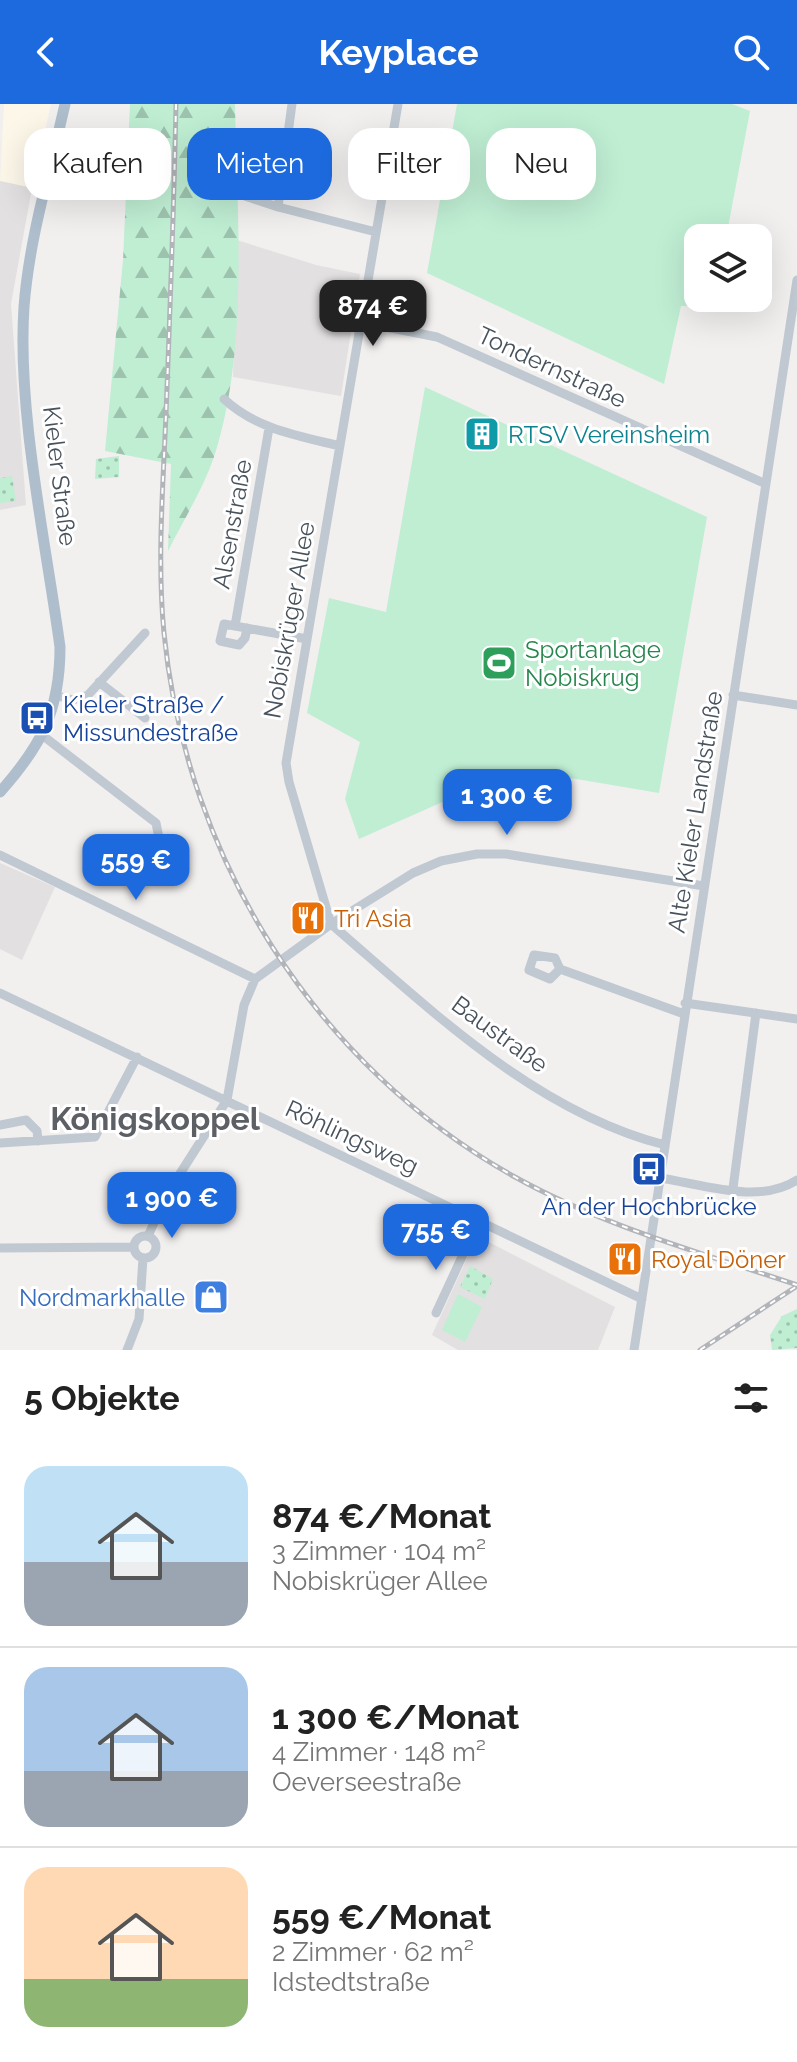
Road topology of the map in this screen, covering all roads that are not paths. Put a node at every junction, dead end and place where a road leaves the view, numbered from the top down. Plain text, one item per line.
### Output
1 (65, 104) edge
2 (292, 104) edge
3 (398, 104) edge
4 (257, 200) edge
5 (278, 207) junction
6 (376, 232) junction
7 (797, 280) edge
8 (361, 322) junction
9 (784, 369) junction
10 (797, 374) edge
11 (224, 399) dead end
12 (269, 428) junction
13 (340, 446) junction
14 (766, 484) junction
15 (235, 626) junction
16 (247, 628) junction
17 (145, 633) dead end
18 (307, 639) junction
19 (99, 682) junction
20 (733, 695) junction
21 (58, 696) junction
22 (797, 705) edge
23 (145, 718) dead end
24 (42, 735) junction
25 (0, 792) edge
26 (159, 838) dead end
27 (0, 855) edge
28 (704, 886) junction
29 (331, 924) junction
30 (560, 969) dead end
31 (255, 979) junction
32 (0, 993) edge
33 (685, 1008) junction
34 (756, 1013) junction
35 (797, 1019) edge
36 (137, 1057) junction
37 (227, 1100) junction
38 (0, 1125) edge
39 (38, 1141) junction
40 (0, 1143) edge
41 (665, 1145) junction
42 (660, 1178) junction
43 (797, 1180) edge
44 (733, 1188) junction
45 (479, 1220) junction
46 (148, 1236) junction
47 (134, 1247) junction
48 (0, 1248) edge
49 (143, 1258) junction
50 (642, 1299) junction
51 (436, 1313) dead end
52 (127, 1350) edge
53 (634, 1350) edge

1 - 21 main road, Kieler Straße
2 - 5 street
3 - 6 street, Nobiskrüger Allee
4 - 5 street
5 - 6 street
6 - 8 street, Nobiskrüger Allee
7 - 9 street, Alte Kieler Landstraße
8 - 13 street, Nobiskrüger Allee
8 - 14 street, Tondernstraße
9 - 10 street
9 - 14 street, Alte Kieler Landstraße
11 - 12 street, Alsenstraße
12 - 13 street, Alsenstraße
12 - 15 street, Alsenstraße
13 - 18 street, Nobiskrüger Allee
14 - 20 street, Alte Kieler Landstraße
15 - 16 street, Alsenstraße
15 - 16 street, Alsenstraße
16 - 18 street, Alsenstraße
17 - 19 street
18 - 29 street, Nobiskrüger Allee
19 - 21 street
19 - 23 street
20 - 22 street
20 - 28 street, Alte Kieler Landstraße
21 - 24 main road, Kieler Straße
24 - 25 main road, Kieler Straße
24 - 26 street
27 - 31 street
28 - 29 street
28 - 33 street, Alte Kieler Landstraße
29 - 31 street
29 - 41 street, Baustraße
30 - 33 street
31 - 37 street
32 - 36 street, Röhlingsweg
33 - 34 street
33 - 41 street, Alte Kieler Landstraße
34 - 35 street
34 - 44 street
36 - 37 street, Röhlingsweg
36 - 39 street
37 - 45 street, Röhlingsweg
37 - 46 street
38 - 39 street
39 - 40 street
41 - 42 street, Alte Kieler Landstraße
42 - 44 street
42 - 50 street, Alte Kieler Landstraße
43 - 44 street
45 - 50 street, Röhlingsweg
45 - 51 street
46 - 47 street
46 - 49 street
47 - 48 street
47 - 49 street
49 - 52 street
50 - 53 street, Alte Kieler Landstraße

